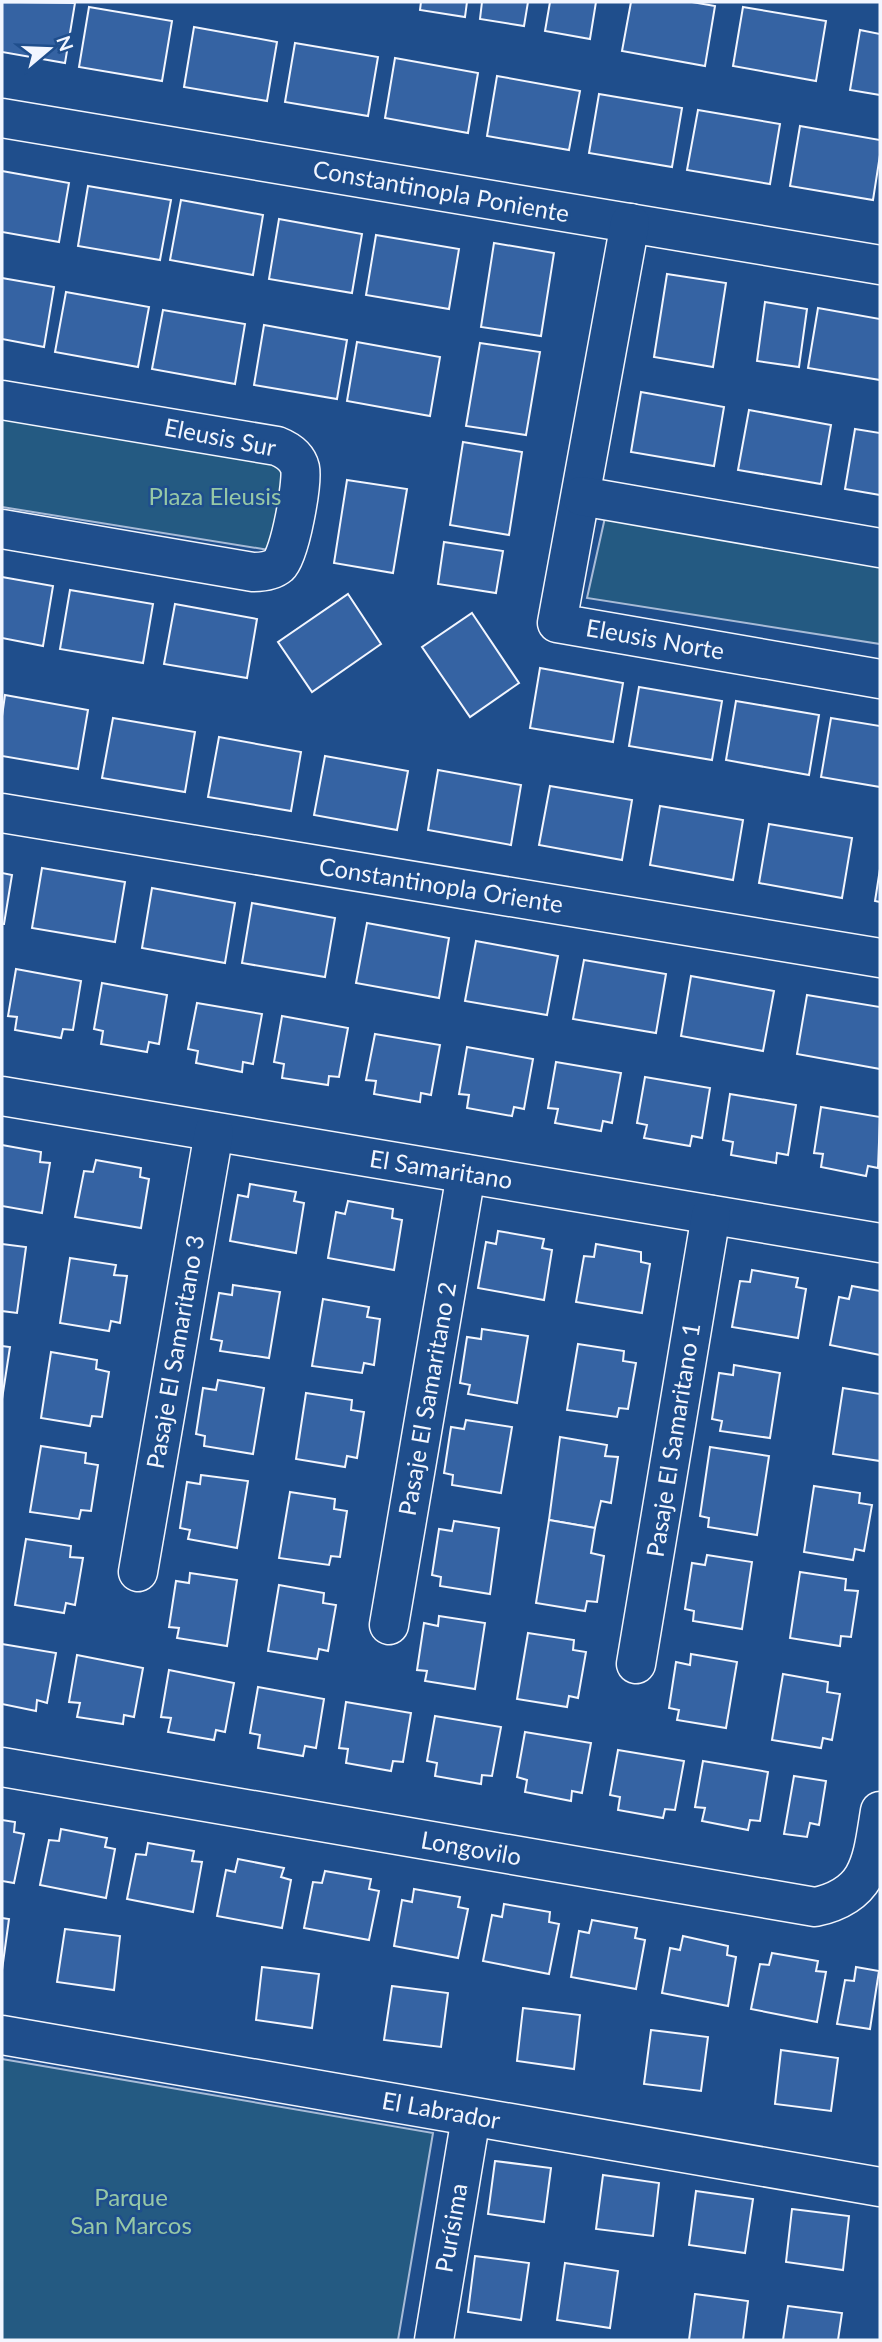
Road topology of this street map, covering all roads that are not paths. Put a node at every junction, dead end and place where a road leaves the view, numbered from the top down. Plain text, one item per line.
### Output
1 (2, 118) edge
2 (629, 223) junction
3 (880, 265) edge
4 (2, 400) edge
5 (581, 496) junction
6 (2, 529) edge
7 (880, 548) edge
8 (880, 679) edge
9 (2, 813) edge
10 (880, 958) edge
11 (2, 1096) edge
12 (215, 1132) junction
13 (466, 1174) junction
14 (711, 1215) junction
15 (880, 1243) edge
16 (138, 1572) dead end
17 (389, 1625) dead end
18 (636, 1664) dead end
19 (2, 1767) edge
20 (880, 1811) edge
21 (2, 2035) edge
22 (471, 2117) junction
23 (880, 2188) edge
24 (433, 2340) edge

1 - 2 street, Constantinopla Poniente
2 - 3 street, Constantinopla Poniente
2 - 5 street, Eleusis Norte
4 - 6 street, Eleusis Sur
5 - 7 street
5 - 8 street, Eleusis Norte
9 - 10 street, Constantinopla Oriente
11 - 12 street, El Samaritano
12 - 13 street, El Samaritano
12 - 16 street, Pasaje El Samaritano 3
13 - 14 street, El Samaritano
13 - 17 street, Pasaje El Samaritano 2
14 - 15 street, El Samaritano
14 - 18 street, Pasaje El Samaritano 1
19 - 20 street, Longovilo
21 - 22 street, El Labrador
22 - 23 street, El Labrador
22 - 24 street, Purísima

